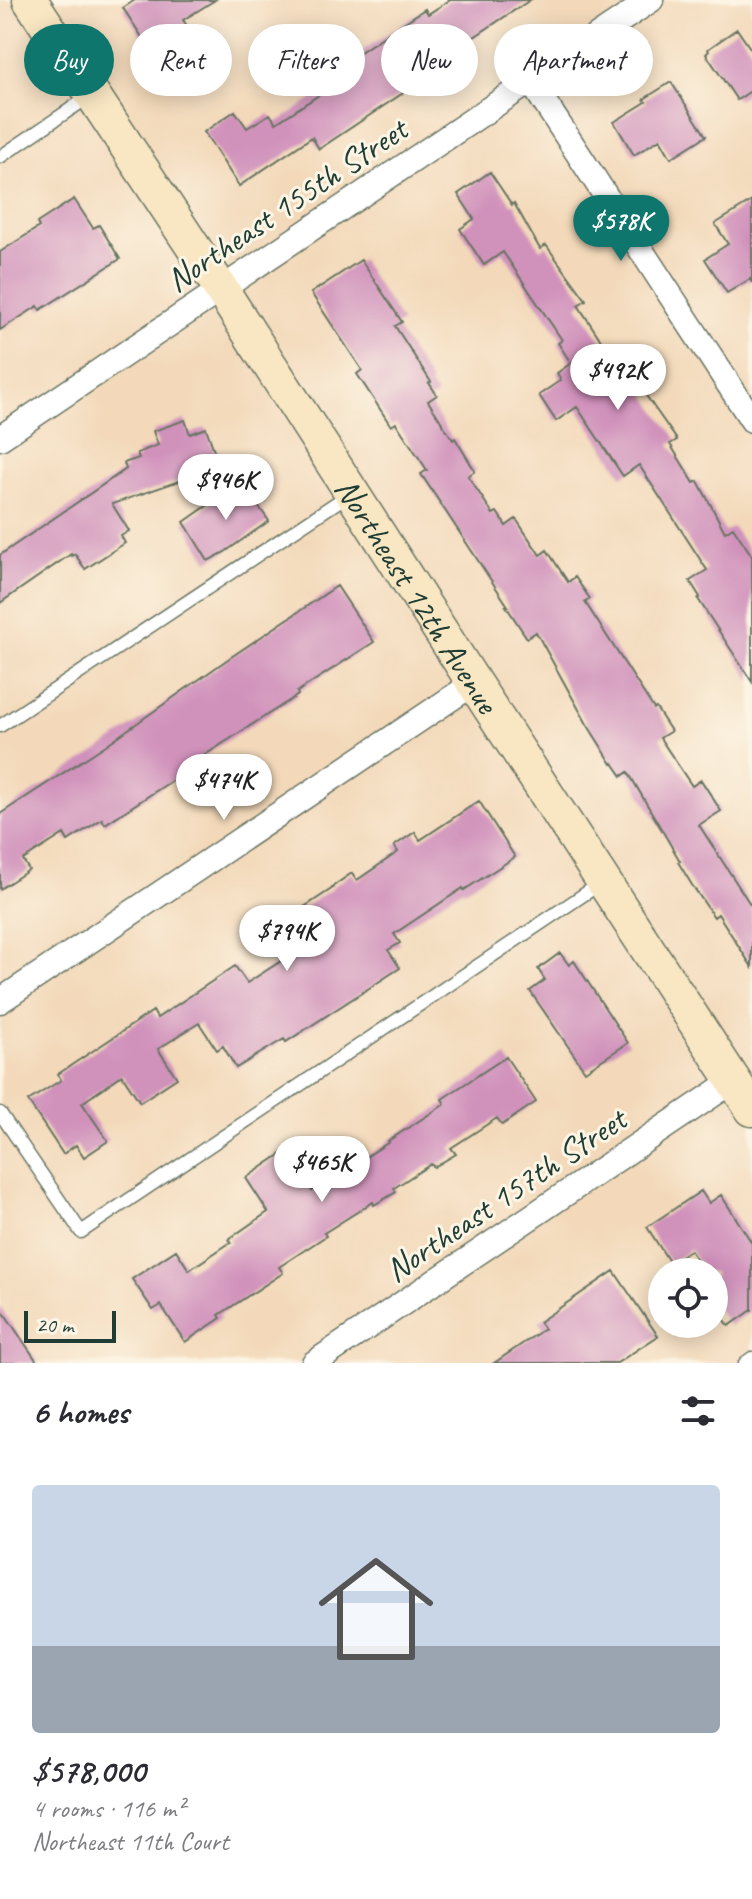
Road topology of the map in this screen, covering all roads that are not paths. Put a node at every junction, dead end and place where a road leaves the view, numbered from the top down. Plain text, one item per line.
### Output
1 (30, 0) edge
2 (651, 0) edge
3 (46, 24) edge
4 (615, 24) edge
5 (89, 96) edge
6 (93, 96) edge
7 (506, 96) edge
8 (541, 96) edge
9 (0, 157) edge
10 (221, 289) junction
11 (743, 386) edge
12 (752, 420) edge
13 (0, 438) edge
14 (352, 492) junction
15 (474, 683) junction
16 (0, 726) edge
17 (603, 881) junction
18 (0, 1001) edge
19 (733, 1081) junction
20 (752, 1109) edge
21 (0, 1113) edge
22 (752, 1358) edge
23 (314, 1363) edge
24 (745, 1363) edge

1 - 3 street, Northeast 12th Avenue
2 - 4 street, Northeast 155th Street
5 - 9 lane
6 - 10 street, Northeast 12th Avenue
7 - 10 street, Northeast 155th Street
8 - 11 street
10 - 13 street, Northeast 155th Street
10 - 14 street, Northeast 12th Avenue
11 - 12 street
14 - 15 street, Northeast 12th Avenue
14 - 16 lane
15 - 17 street, Northeast 12th Avenue
15 - 18 street
17 - 19 street, Northeast 12th Avenue
17 - 21 lane
19 - 20 street, Northeast 12th Avenue
19 - 23 street, Northeast 157th Street
22 - 24 lane

